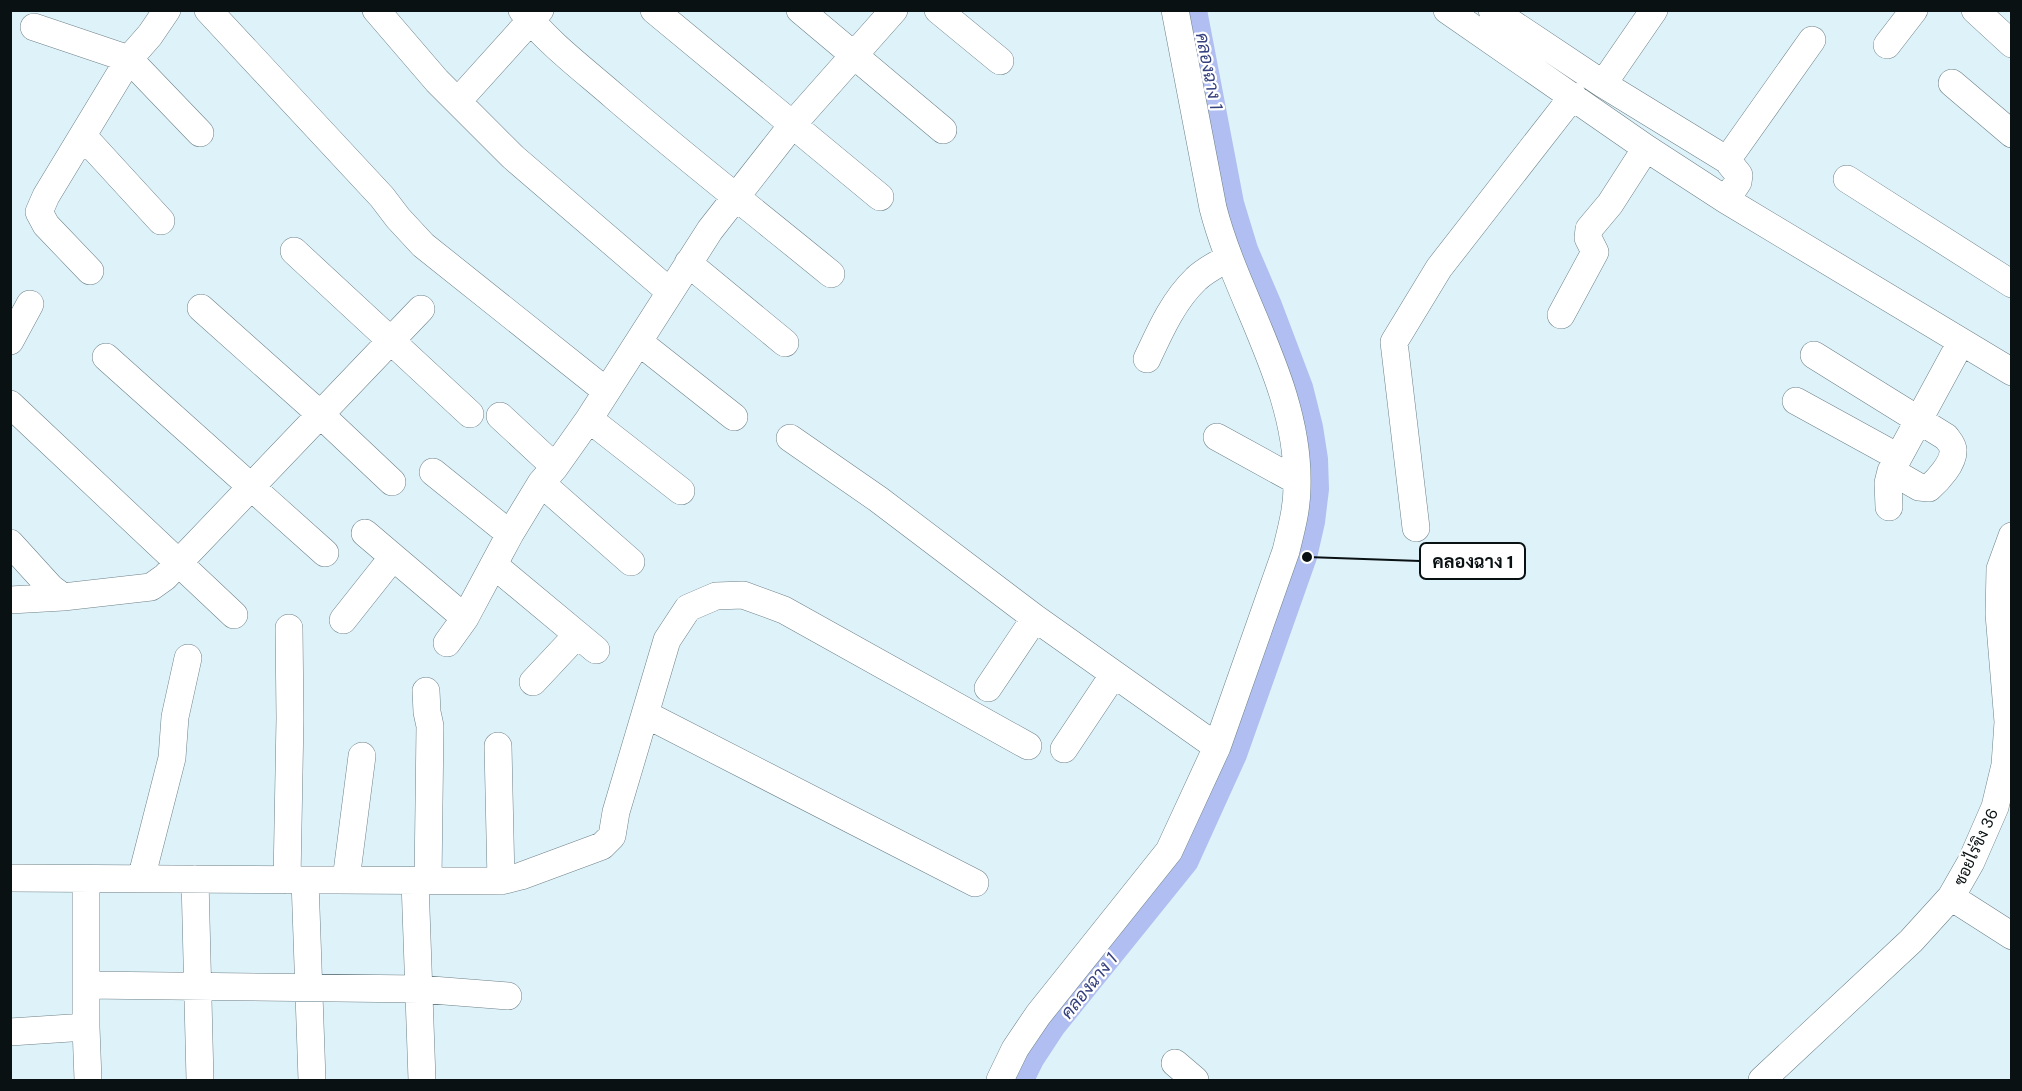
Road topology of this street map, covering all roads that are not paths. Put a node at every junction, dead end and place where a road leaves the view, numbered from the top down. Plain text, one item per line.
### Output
1 (167, 10) edge
2 (208, 10) edge
3 (376, 10) edge
4 (654, 10) edge
5 (800, 10) edge
6 (894, 10) edge
7 (938, 10) edge
8 (1174, 10) edge
9 (1447, 10) edge
10 (1492, 10) edge
11 (1653, 10) edge
12 (1914, 10) edge
13 (1975, 10) edge
14 (531, 14) edge
15 (34, 27) dead end
16 (1812, 40) dead end
17 (2012, 44) edge
18 (1887, 45) dead end
19 (853, 55) junction
20 (129, 59) junction
21 (1000, 61) dead end
22 (1952, 83) dead end
23 (1603, 84) junction
24 (1573, 96) junction
25 (458, 102) junction
26 (793, 124) junction
27 (943, 130) dead end
28 (200, 133) dead end
29 (2012, 134) edge
30 (83, 136) junction
31 (1646, 148) junction
32 (1727, 160) junction
33 (1847, 179) dead end
34 (737, 197) junction
35 (880, 197) dead end
36 (1726, 200) junction
37 (161, 221) dead end
38 (294, 251) dead end
39 (1228, 258) junction
40 (688, 263) junction
41 (90, 271) dead end
42 (831, 274) dead end
43 (2012, 284) edge
44 (669, 291) junction
45 (30, 304) dead end
46 (201, 308) dead end
47 (421, 309) dead end
48 (1561, 315) dead end
49 (391, 340) junction
50 (10, 341) edge
51 (639, 342) junction
52 (1961, 342) junction
53 (785, 343) dead end
54 (1814, 355) dead end
55 (106, 357) dead end
56 (1147, 359) dead end
57 (2012, 372) edge
58 (606, 391) junction
59 (1796, 400) dead end
60 (10, 404) edge
61 (470, 414) dead end
62 (321, 415) junction
63 (500, 416) dead end
64 (734, 417) dead end
65 (589, 419) junction
66 (1918, 419) junction
67 (1217, 437) dead end
68 (790, 438) dead end
69 (1894, 464) junction
70 (433, 472) dead end
71 (548, 475) junction
72 (392, 482) dead end
73 (1297, 482) junction
74 (250, 488) junction
75 (681, 491) dead end
76 (1889, 507) dead end
77 (1416, 528) dead end
78 (365, 533) dead end
79 (510, 534) junction
80 (2011, 538) edge
81 (10, 543) edge
82 (325, 553) dead end
83 (393, 557) junction
84 (631, 562) dead end
85 (178, 563) junction
86 (495, 566) junction
87 (63, 597) junction
88 (10, 600) edge
89 (234, 615) dead end
90 (465, 618) junction
91 (1035, 618) junction
92 (344, 620) dead end
93 (289, 628) dead end
94 (447, 643) dead end
95 (188, 658) dead end
96 (1113, 674) junction
97 (533, 682) dead end
98 (988, 688) dead end
99 (426, 691) dead end
100 (645, 714) junction
101 (498, 746) dead end
102 (1028, 746) dead end
103 (1217, 747) junction
104 (1064, 749) dead end
105 (362, 756) dead end
106 (2006, 787) edge
107 (10, 878) edge
108 (511, 878) junction
109 (87, 879) junction
110 (141, 879) junction
111 (195, 879) junction
112 (296, 880) junction
113 (346, 880) junction
114 (421, 881) junction
115 (975, 883) dead end
116 (1951, 897) junction
117 (2012, 936) edge
118 (86, 985) junction
119 (197, 985) junction
120 (309, 988) junction
121 (419, 989) junction
122 (508, 996) dead end
123 (86, 1027) junction
124 (10, 1032) edge
125 (88, 1080) edge
126 (200, 1080) edge
127 (312, 1080) edge
128 (422, 1080) edge
129 (1000, 1080) edge
130 (1762, 1080) edge

1 - 20 street
2 - 58 street
3 - 25 street
4 - 26 street
5 - 19 street
6 - 19 street
7 - 21 street
8 - 39 street
9 - 24 street
10 - 23 street
11 - 23 street
12 - 18 street
13 - 17 street
14 - 25 street
14 - 34 street
15 - 20 street
16 - 32 street
19 - 26 street
19 - 27 street
20 - 28 street
20 - 30 street
22 - 29 street
23 - 32 street
24 - 31 street
24 - 77 street
25 - 44 street
26 - 34 street
26 - 35 street
30 - 37 street
30 - 41 street
31 - 36 street
31 - 48 street
32 - 36 street
33 - 43 street
34 - 40 street
34 - 42 street
36 - 52 street
38 - 49 street
39 - 56 street
39 - 73 street
40 - 44 street
40 - 53 street
44 - 51 street
45 - 50 street
46 - 62 street
47 - 49 street
49 - 61 street
49 - 62 street
51 - 58 street
51 - 64 street
52 - 57 street
52 - 66 street
54 - 66 street
55 - 74 street
58 - 65 street
59 - 69 street
60 - 85 street
62 - 72 street
62 - 74 street
63 - 71 street
65 - 71 street
65 - 75 street
66 - 69 street
66 - 69 street
67 - 73 street
68 - 91 street
69 - 76 street
70 - 79 street
71 - 79 street
71 - 84 street
73 - 103 street
74 - 82 street
74 - 85 street
78 - 83 street
79 - 86 street
80 - 106 street, ซอยไร่ขิง 36
81 - 87 street
83 - 90 street
83 - 92 street
85 - 87 street
85 - 89 street
86 - 90 street
86 - 97 street
87 - 88 street
90 - 94 street
91 - 96 street
91 - 98 street
93 - 112 street
95 - 110 street
96 - 103 street
96 - 104 street
99 - 114 street
100 - 102 street
100 - 108 street
100 - 115 street
101 - 108 street
103 - 129 street
105 - 113 street
106 - 116 street, ซอยไร่ขิง 36
107 - 109 street
108 - 114 street
109 - 110 street
109 - 118 street
110 - 111 street
111 - 112 street
111 - 119 street
112 - 113 street
112 - 120 street
113 - 114 street
114 - 121 street
116 - 117 street
116 - 130 street, ซอยไร่ขิง 36
118 - 119 street
118 - 123 street
119 - 120 street
119 - 126 street
120 - 121 street
120 - 127 street
121 - 122 street
121 - 128 street
123 - 124 street
123 - 125 street

